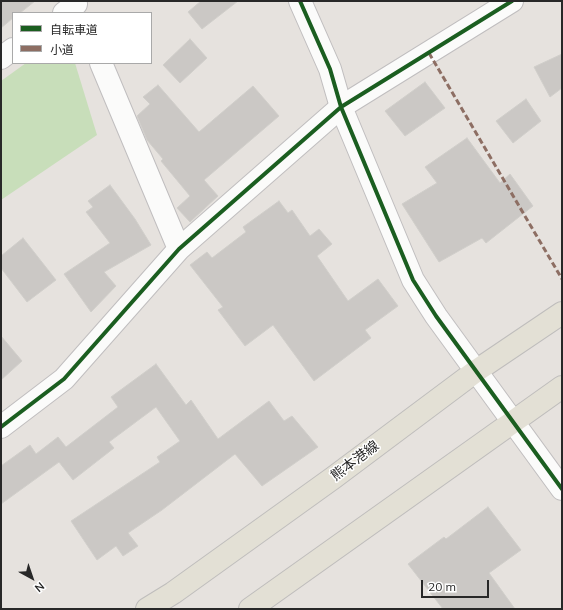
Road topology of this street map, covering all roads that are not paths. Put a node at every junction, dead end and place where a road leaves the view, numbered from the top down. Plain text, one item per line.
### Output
1 (300, 1) edge
2 (512, 1) edge
3 (12, 50) edge
4 (1, 58) edge
5 (101, 64) edge
6 (342, 107) junction
7 (179, 249) junction
8 (562, 313) edge
9 (476, 372) junction
10 (562, 387) edge
11 (514, 422) junction
12 (1, 427) edge
13 (562, 489) edge
14 (147, 609) edge
15 (250, 609) edge

1 - 6 street
2 - 6 street
3 - 4 street
5 - 7 street
6 - 7 street
6 - 9 street
7 - 12 street
8 - 9 main road, 熊本港線
9 - 11 street
9 - 14 main road, 熊本港線
10 - 11 main road
11 - 13 street
11 - 15 main road

